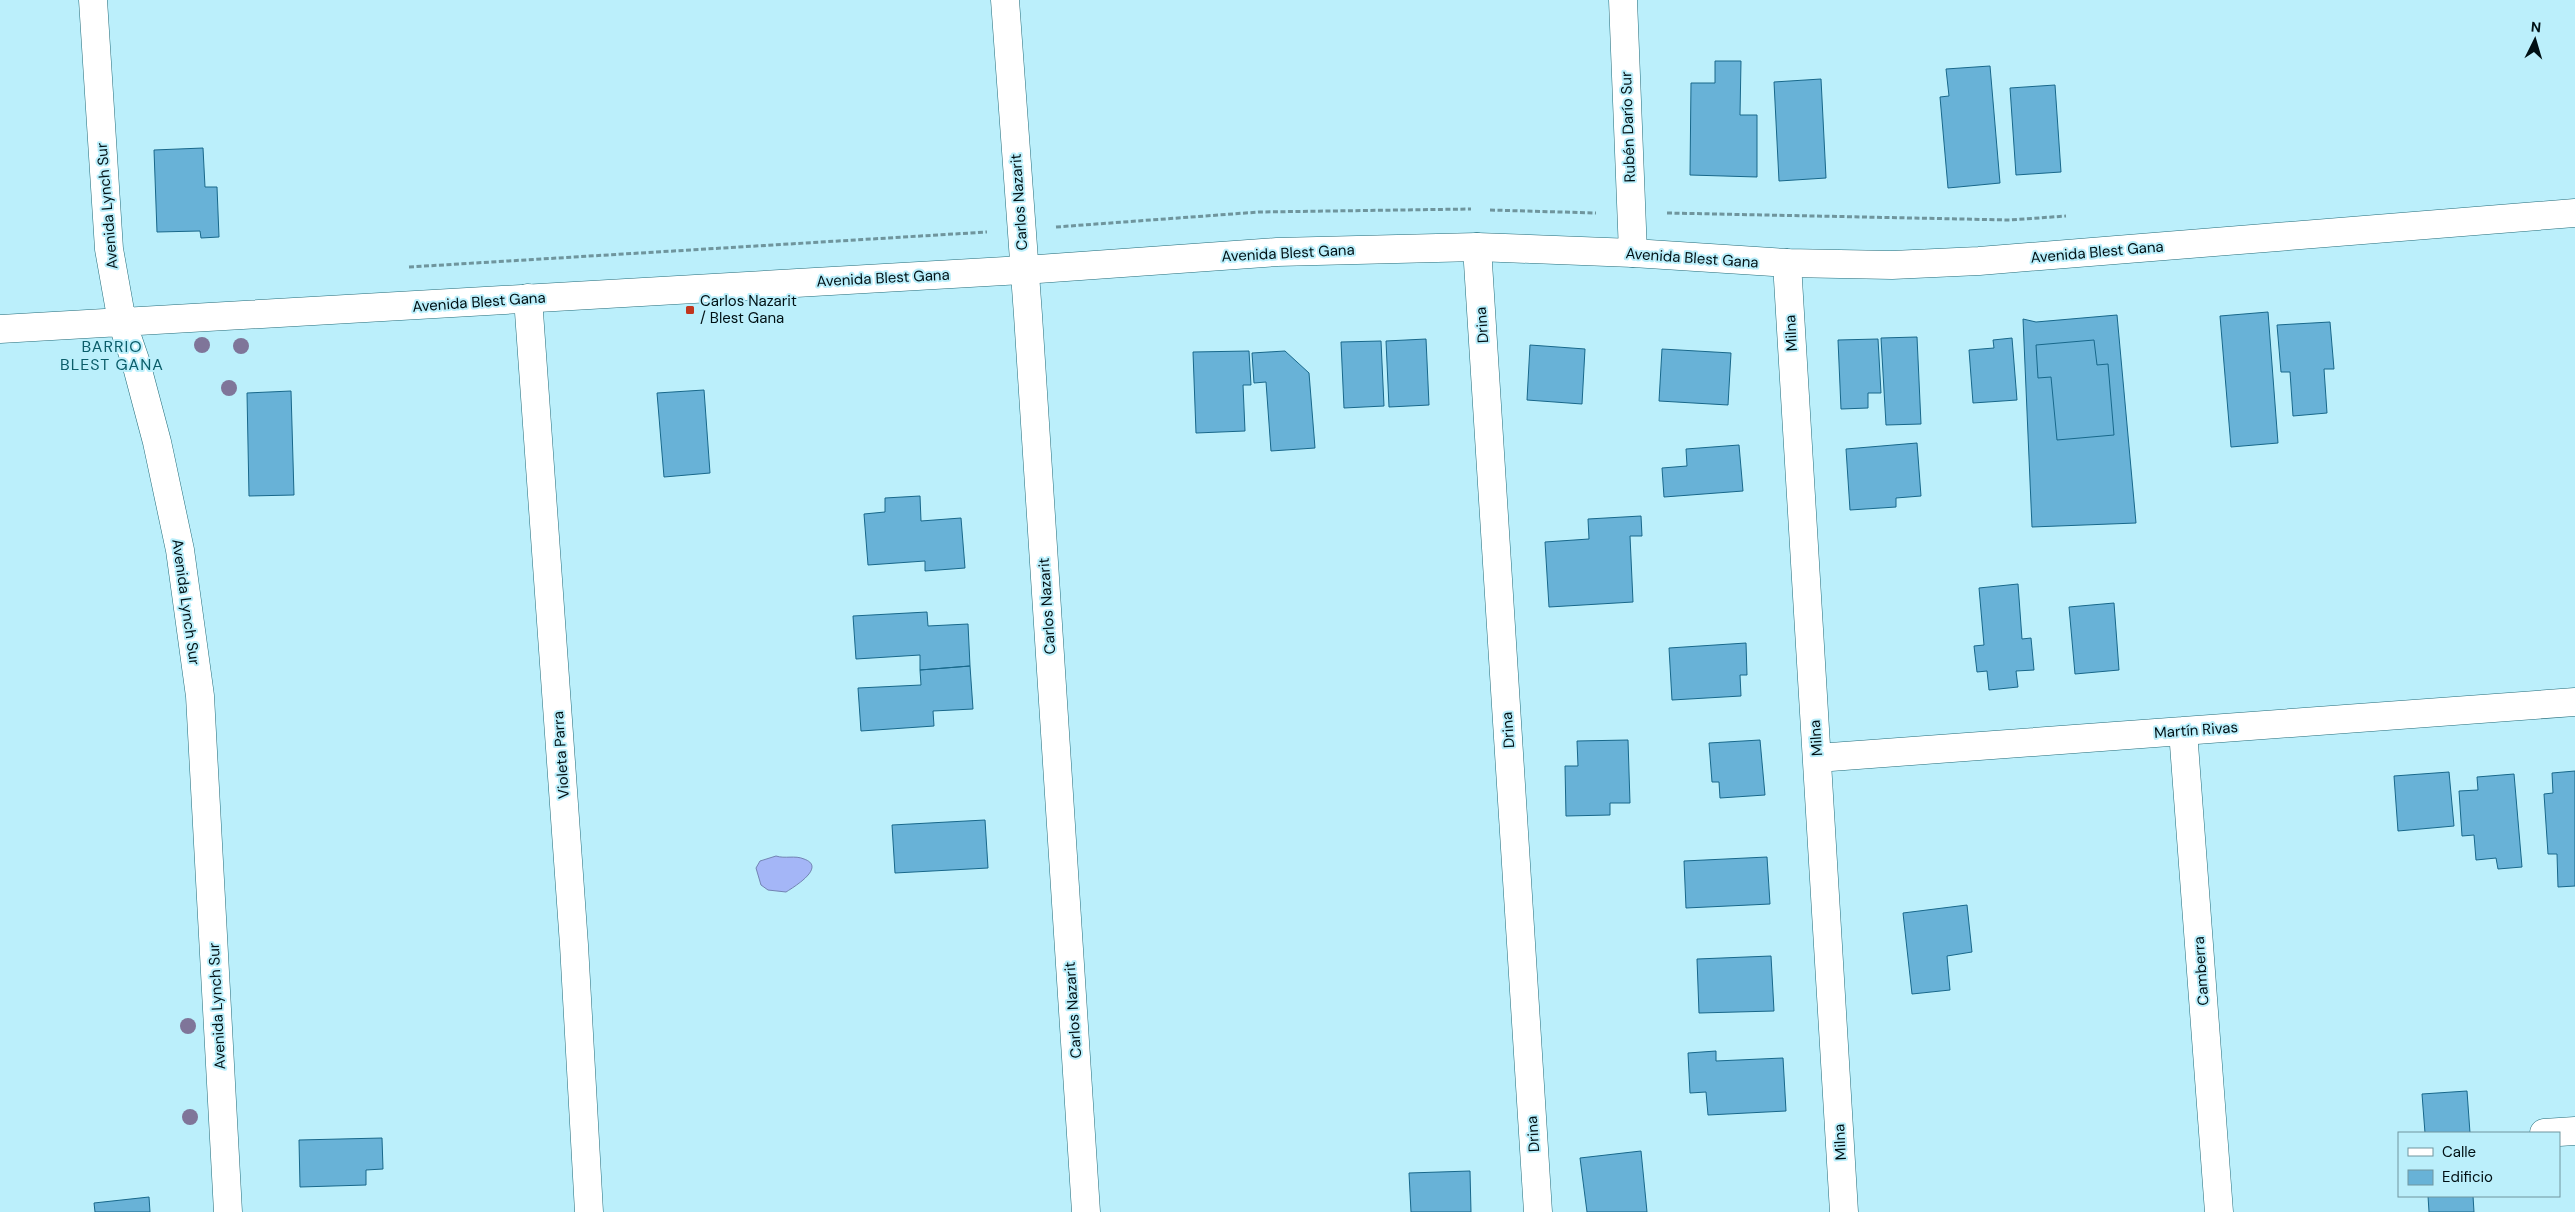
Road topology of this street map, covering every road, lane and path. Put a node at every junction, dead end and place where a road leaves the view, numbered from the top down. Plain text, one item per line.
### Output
1 (93, 0) edge
2 (1005, 0) edge
3 (1623, 0) edge
4 (2575, 213) edge
5 (1478, 247) junction
6 (1633, 254) junction
7 (1787, 264) junction
8 (1024, 270) junction
9 (528, 298) junction
10 (122, 322) junction
11 (0, 329) edge
12 (2575, 702) edge
13 (2183, 731) junction
14 (1817, 758) junction
15 (2575, 1131) edge
16 (2560, 1132) edge
17 (228, 1212) edge
18 (589, 1212) edge
19 (1086, 1212) edge
20 (1538, 1212) edge
21 (1844, 1212) edge
22 (2219, 1212) edge

1 - 10 street, Avenida Lynch Sur
2 - 8 street, Carlos Nazarit
3 - 6 street, Rubén Darío Sur
4 - 7 street, Avenida Blest Gana
5 - 6 street, Avenida Blest Gana
5 - 8 street, Avenida Blest Gana
5 - 20 street, Drina
6 - 7 street, Avenida Blest Gana
7 - 14 street, Milna
8 - 9 street, Avenida Blest Gana
8 - 19 street, Carlos Nazarit
9 - 10 street, Avenida Blest Gana
9 - 18 street, Violeta Parra
10 - 11 street, Avenida Blest Gana
10 - 17 street, Avenida Lynch Sur
12 - 13 street, Martín Rivas
13 - 14 street, Martín Rivas
13 - 22 street, Camberra
14 - 21 street, Milna
15 - 16 street

